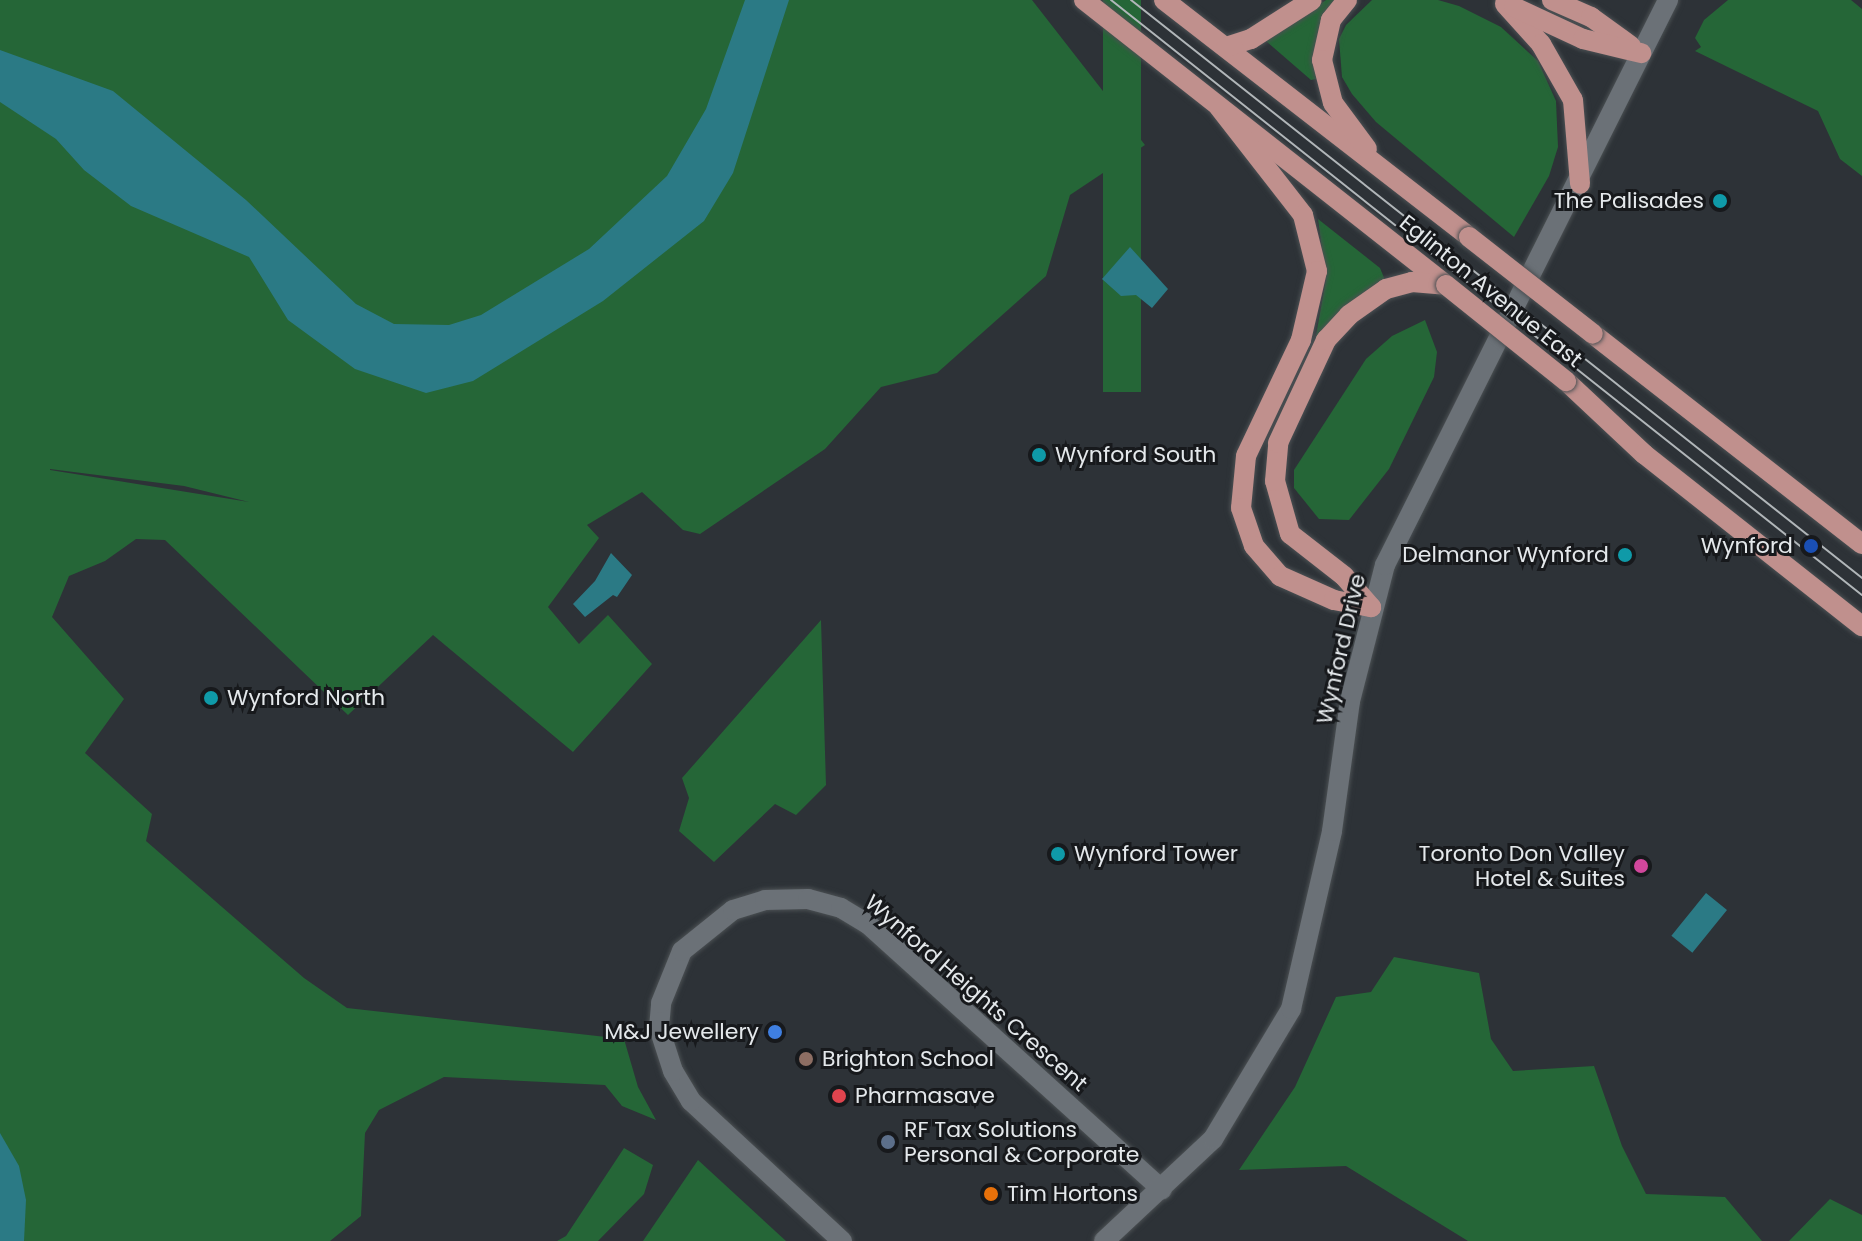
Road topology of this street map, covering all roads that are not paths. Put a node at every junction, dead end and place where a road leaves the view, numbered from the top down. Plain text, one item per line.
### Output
1 (1084, 0) edge
2 (1164, 0) edge
3 (1312, 0) edge
4 (1347, 0) edge
5 (1552, 0) edge
6 (1668, 0) edge
7 (1500, 2) edge
8 (1226, 47) junction
9 (1641, 53) junction
10 (1219, 107) junction
11 (1382, 168) junction
12 (1580, 184) junction
13 (1446, 285) junction
14 (1862, 544) edge
15 (1371, 607) junction
16 (1862, 626) edge
17 (1162, 1190) junction
18 (842, 1241) edge
19 (1104, 1241) edge

1 - 10 main road, Eglinton Avenue East
2 - 8 main road, Eglinton Avenue East
3 - 8 main road
4 - 11 main road
5 - 9 main road
6 - 9 street, Wynford Drive
7 - 9 main road
7 - 12 main road
8 - 11 main road, Eglinton Avenue East
9 - 12 street, Wynford Drive
10 - 13 main road, Eglinton Avenue East
10 - 15 main road
11 - 14 main road, Eglinton Avenue East, bridge
12 - 15 street, Wynford Drive
13 - 15 main road
13 - 16 main road, Eglinton Avenue East, bridge
15 - 17 street, Wynford Drive
17 - 18 street, Wynford Heights Crescent
17 - 19 street, Wynford Drive

